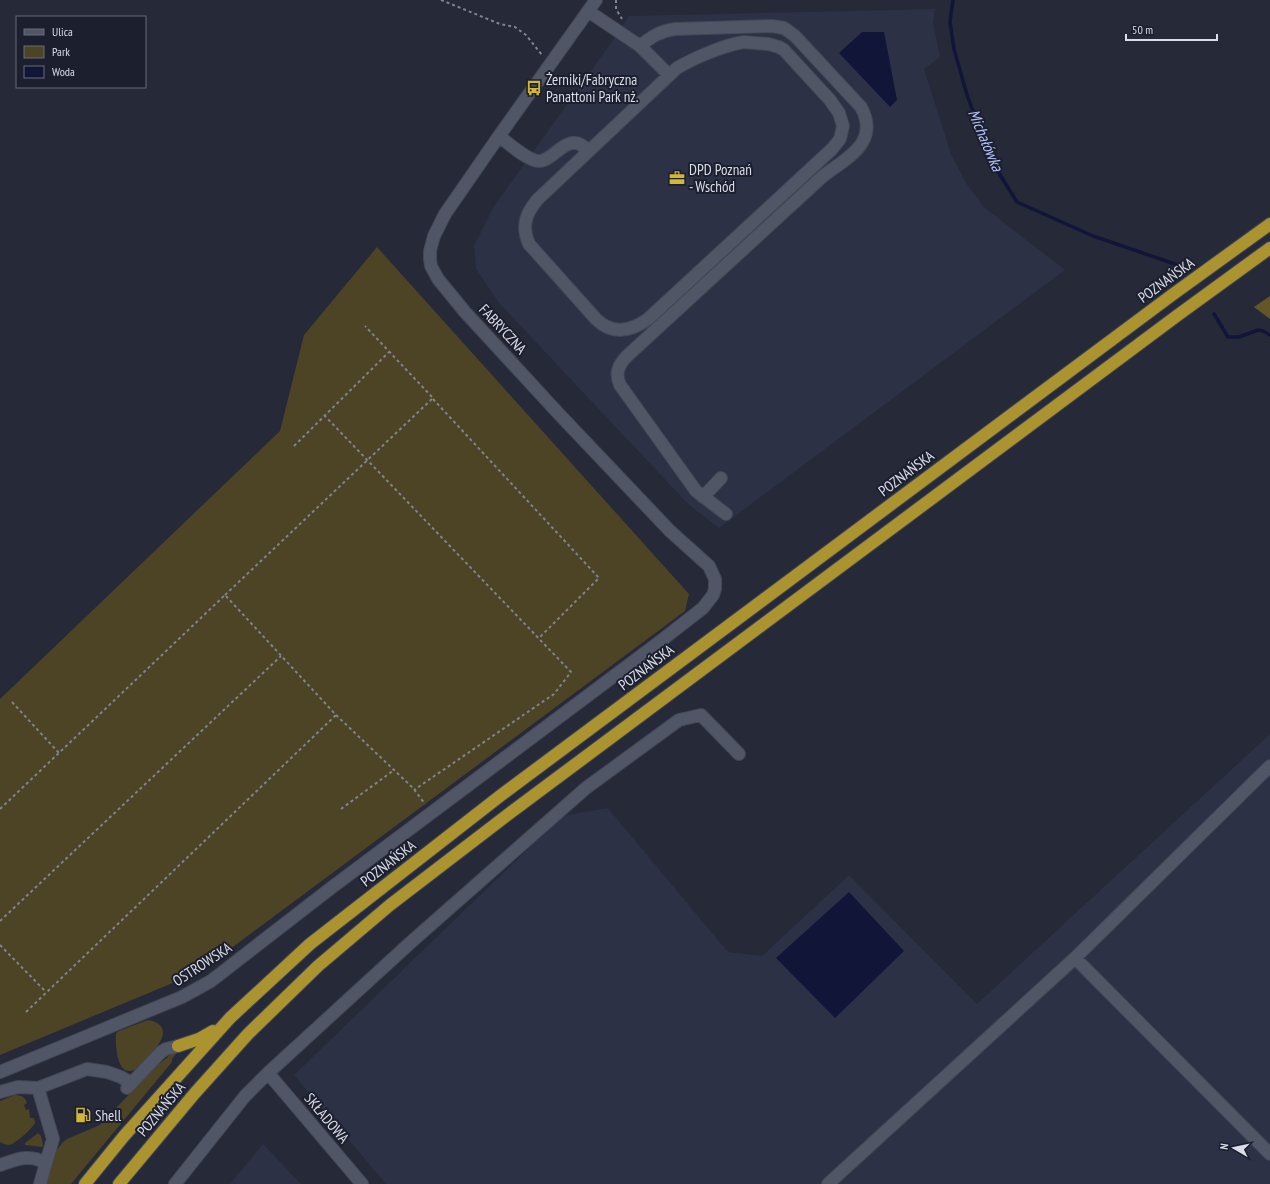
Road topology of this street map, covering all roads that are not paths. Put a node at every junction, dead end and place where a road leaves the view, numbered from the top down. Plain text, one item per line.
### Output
1 (596, 0) edge
2 (588, 11) junction
3 (640, 46) junction
4 (669, 75) junction
5 (499, 136) junction
6 (588, 151) junction
7 (1270, 224) edge
8 (1270, 248) edge
9 (721, 478) dead end
10 (703, 497) junction
11 (726, 514) dead end
12 (738, 754) dead end
13 (1270, 766) edge
14 (432, 813) joint
15 (1075, 958) junction
16 (230, 1018) junction
17 (178, 1046) joint
18 (0, 1072) edge
19 (268, 1073) junction
20 (38, 1088) junction
21 (0, 1092) edge
22 (1270, 1154) edge
23 (45, 1164) junction
24 (0, 1165) edge
25 (40, 1184) edge
26 (85, 1184) edge
27 (119, 1184) edge
28 (175, 1184) edge
29 (362, 1184) edge
30 (828, 1184) edge

1 - 2 street, FABRYCZNA
2 - 3 street
2 - 5 street, FABRYCZNA
3 - 4 street
3 - 10 street
4 - 6 street
4 - 6 street
5 - 6 street
5 - 14 street, FABRYCZNA
7 - 16 highway, POZNAŃSKA
8 - 27 highway, POZNAŃSKA
9 - 10 street
10 - 11 street
12 - 19 street
13 - 15 street
14 - 18 street, OSTROWSKA
15 - 22 street
15 - 30 street
16 - 17 highway
16 - 26 highway, POZNAŃSKA
17 - 20 street
19 - 28 street
19 - 29 street, SKŁADOWA
20 - 21 street
20 - 23 street
23 - 24 street
23 - 25 street

